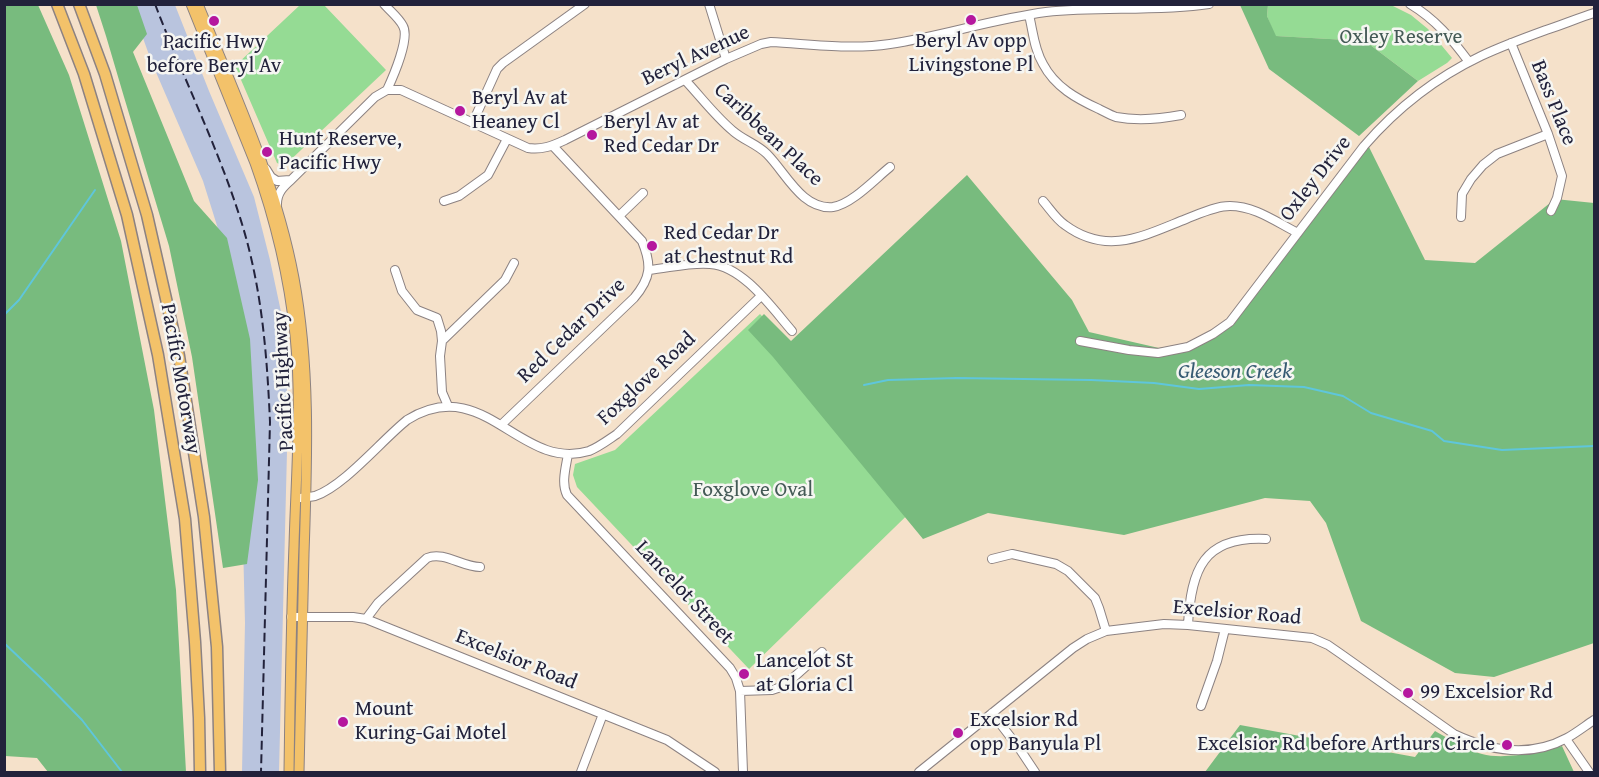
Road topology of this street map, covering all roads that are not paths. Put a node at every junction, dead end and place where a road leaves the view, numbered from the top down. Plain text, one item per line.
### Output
1 (57, 4) edge
2 (79, 4) edge
3 (190, 4) edge
4 (198, 4) edge
5 (384, 4) edge
6 (585, 4) edge
7 (709, 4) edge
8 (1209, 4) edge
9 (1410, 4) edge
10 (1594, 14) edge
11 (1029, 15) junction
12 (1510, 43) junction
13 (726, 59) junction
14 (1469, 62) junction
15 (685, 80) junction
16 (387, 90) junction
17 (1181, 115) dead end
18 (473, 122) junction
19 (1548, 134) junction
20 (507, 139) junction
21 (553, 146) junction
22 (264, 165) junction
23 (890, 168) dead end
24 (291, 180) junction
25 (643, 193) dead end
26 (444, 201) dead end
27 (1043, 201) dead end
28 (278, 209) junction
29 (1551, 211) dead end
30 (619, 216) junction
31 (1461, 217) dead end
32 (1298, 232) junction
33 (514, 264) dead end
34 (395, 270) dead end
35 (650, 270) junction
36 (761, 296) junction
37 (792, 331) dead end
38 (442, 341) junction
39 (1080, 341) dead end
40 (448, 406) junction
41 (501, 425) junction
42 (568, 454) junction
43 (306, 497) junction
44 (295, 498) junction
45 (1266, 539) dead end
46 (992, 559) dead end
47 (480, 567) dead end
48 (291, 617) junction
49 (302, 617) junction
50 (366, 620) junction
51 (1188, 625) junction
52 (1225, 629) junction
53 (1106, 631) junction
54 (822, 652) dead end
55 (740, 691) junction
56 (1201, 706) dead end
57 (992, 713) junction
58 (603, 714) junction
59 (1594, 720) edge
60 (1566, 739) junction
61 (200, 772) edge
62 (220, 772) edge
63 (289, 772) edge
64 (299, 772) edge
65 (581, 772) edge
66 (715, 772) edge
67 (743, 772) edge
68 (919, 772) edge
69 (1035, 772) edge
70 (1589, 772) edge

1 - 61 highway, Pacific Motorway
2 - 62 highway, Pacific Motorway
3 - 44 main road, Pacific Highway
4 - 22 main road, Pacific Highway
5 - 16 street
6 - 18 street
7 - 13 street
8 - 11 street, Beryl Avenue
9 - 14 street
10 - 12 street, Oxley Drive
11 - 13 street, Beryl Avenue
11 - 17 street
12 - 14 street, Oxley Drive
12 - 19 street, Bass Place
13 - 15 street, Beryl Avenue
14 - 32 street, Oxley Drive
15 - 21 street, Beryl Avenue
15 - 23 street, Caribbean Place
16 - 18 street, Beryl Avenue
16 - 24 street
18 - 20 street, Beryl Avenue
19 - 29 street, Bass Place
19 - 31 street
20 - 21 street, Beryl Avenue
20 - 26 street
21 - 30 street, Red Cedar Drive
22 - 24 street
22 - 28 main road, Pacific Highway
24 - 28 street
25 - 30 street
27 - 32 street
28 - 43 main road, Pacific Highway
30 - 35 street, Red Cedar Drive
32 - 39 street, Oxley Drive
33 - 38 street
34 - 38 street
35 - 36 street
35 - 41 street, Red Cedar Drive
36 - 37 street
36 - 42 street, Foxglove Road
38 - 40 street
40 - 41 street, Foxglove Road
40 - 43 street, Foxglove Road
41 - 42 street, Foxglove Road
42 - 55 street, Lancelot Street
43 - 44 street, Foxglove Road
43 - 49 main road, Pacific Highway
44 - 48 main road, Pacific Highway
45 - 51 street
46 - 53 street
47 - 50 street
48 - 49 street, Excelsior Road
48 - 63 main road, Pacific Highway
49 - 50 street, Excelsior Road
49 - 64 main road, Pacific Highway
50 - 58 street, Excelsior Road
51 - 52 street, Excelsior Road
51 - 53 street, Excelsior Road
52 - 56 street
52 - 60 street, Excelsior Road
53 - 57 street, Excelsior Road
54 - 55 street
55 - 67 street, Lancelot Street
57 - 68 street, Excelsior Road
57 - 69 street
58 - 65 street
58 - 66 street, Excelsior Road
59 - 60 street, Excelsior Road
60 - 70 street

